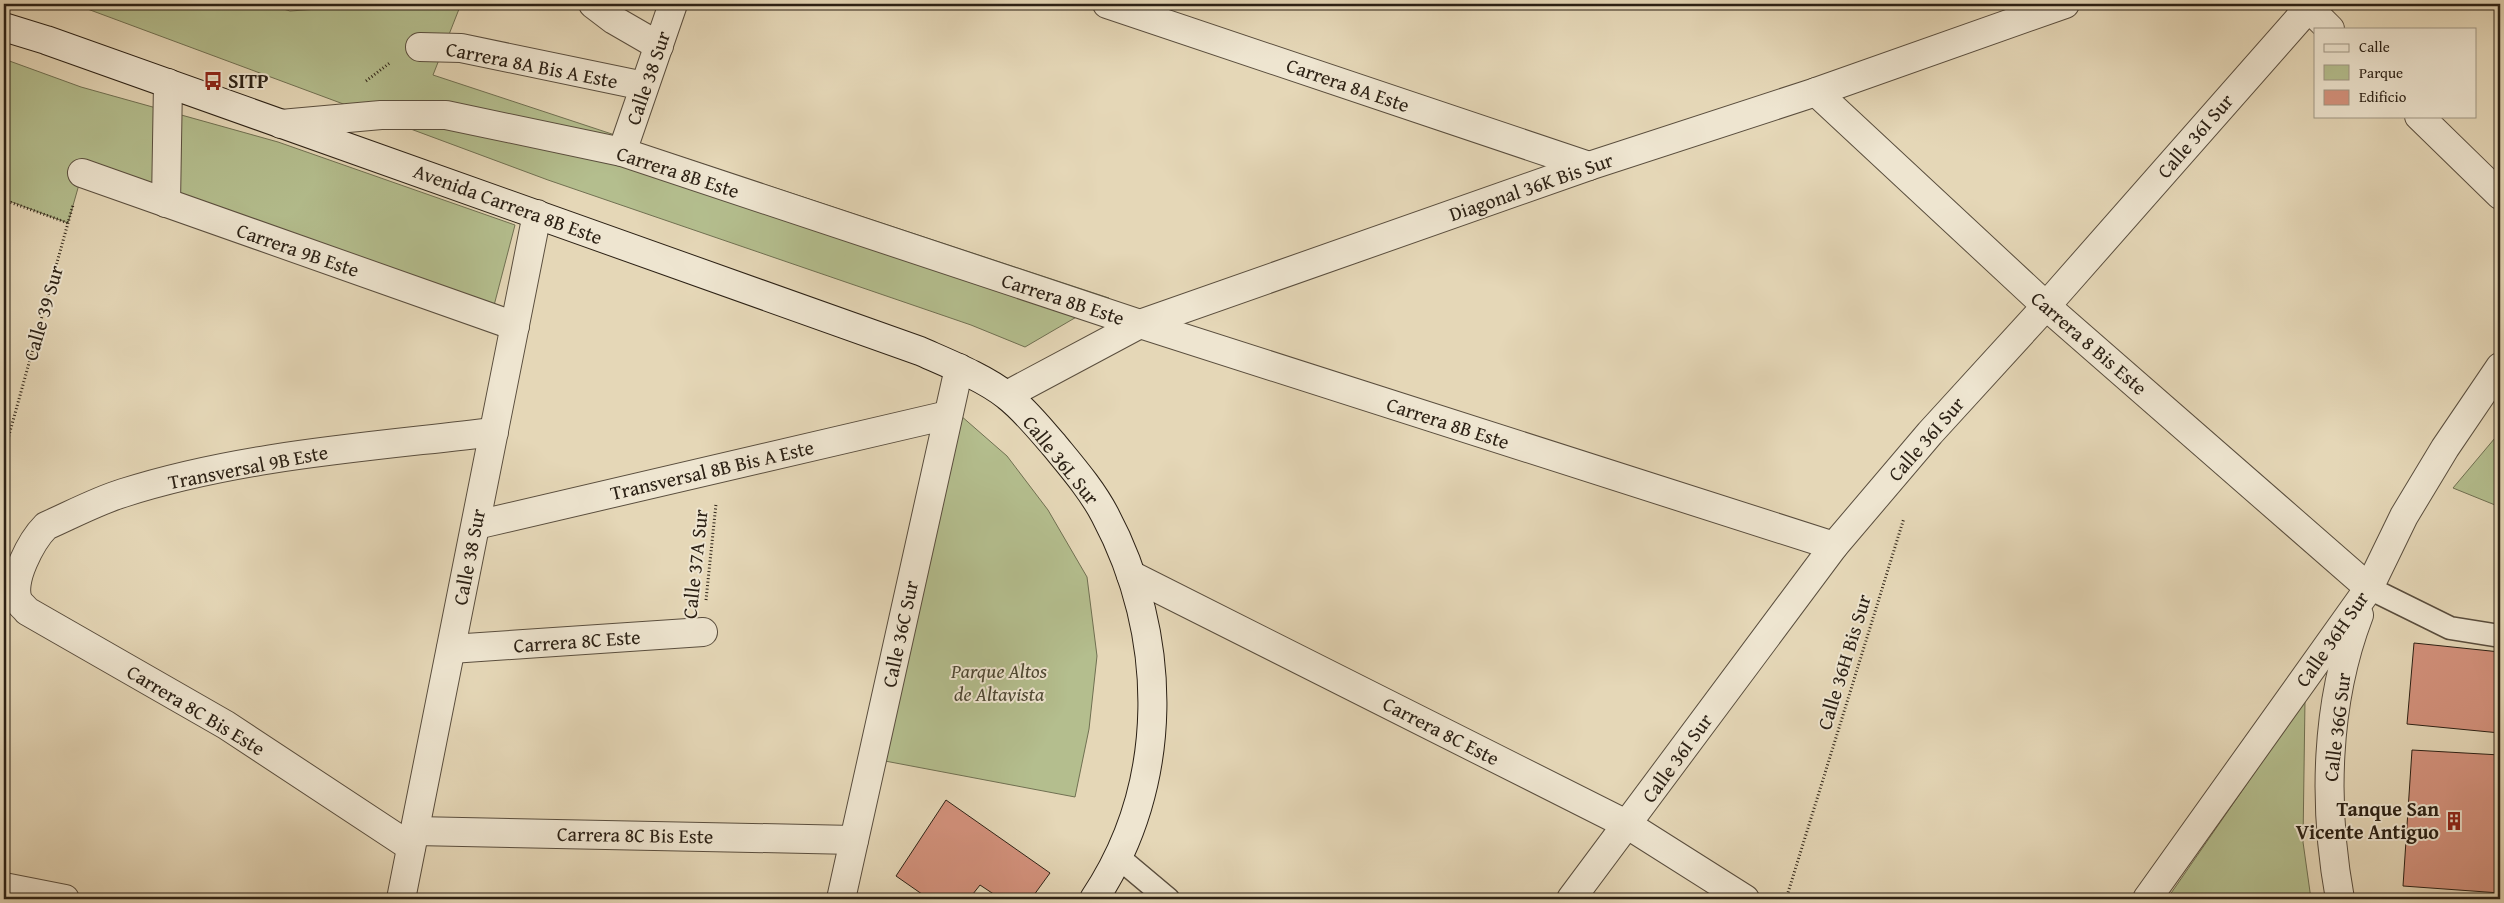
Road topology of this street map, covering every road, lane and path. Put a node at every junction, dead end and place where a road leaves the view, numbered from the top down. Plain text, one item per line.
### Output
1 (593, 4) edge
2 (673, 4) edge
3 (1107, 4) edge
4 (2065, 4) edge
5 (2307, 5) edge
6 (4, 27) edge
7 (2329, 28) edge
8 (659, 46) junction
9 (420, 47) dead end
10 (168, 83) junction
11 (644, 86) junction
12 (1816, 92) junction
13 (2422, 118) edge
14 (281, 124) junction
15 (622, 152) junction
16 (1589, 166) junction
17 (82, 173) joint
18 (2500, 195) edge
19 (4, 200) edge
20 (166, 203) junction
21 (537, 214) junction
22 (68, 223) junction
23 (2046, 306) junction
24 (1140, 324) junction
25 (515, 326) junction
26 (2500, 367) edge
27 (958, 368) junction
28 (1007, 395) junction
29 (948, 414) junction
30 (494, 432) junction
31 (4, 453) edge
32 (720, 468) junction
33 (1907, 509) dead end
34 (476, 525) junction
35 (1834, 546) junction
36 (26, 556) joint
37 (1131, 575) junction
38 (2369, 588) junction
39 (703, 632) joint
40 (2500, 636) edge
41 (451, 649) junction
42 (1628, 825) junction
43 (413, 839) junction
44 (854, 840) junction
45 (1118, 857) junction
46 (4, 887) edge
47 (64, 899) edge
48 (401, 899) edge
49 (841, 899) edge
50 (1094, 899) edge
51 (1168, 899) edge
52 (1571, 899) edge
53 (1745, 899) edge
54 (1786, 899) edge
55 (2147, 899) edge
56 (2340, 899) edge

1 - 8 street
2 - 8 street, Calle 38 Sur
3 - 16 street, Carrera 8A Este
4 - 12 street, Diagonal 36K Bis Sur
5 - 7 street
5 - 23 street, Calle 36I Sur
6 - 10 street, Avenida Carrera 8B Este
8 - 11 street, Calle 38 Sur
9 - 11 street, Carrera 8A Bis A Este
10 - 14 street, Avenida Carrera 8B Este
10 - 20 street
11 - 15 street, Calle 38 Sur
12 - 16 street, Diagonal 36K Bis Sur
12 - 23 street, Carrera 8 Bis Este
13 - 18 street
14 - 15 street, Carrera 8B Este
14 - 21 street, Avenida Carrera 8B Este
15 - 24 street, Carrera 8B Este
16 - 24 street, Diagonal 36K Bis Sur
17 - 20 street, Carrera 9B Este
17 - 22 path, Calle 39 Sur
19 - 22 path
20 - 25 street, Carrera 9B Este
21 - 25 street, Calle 38 Sur
21 - 27 street, Avenida Carrera 8B Este
22 - 31 path, Calle 39 Sur
23 - 35 street, Calle 36I Sur
23 - 38 street, Carrera 8 Bis Este
24 - 28 street, Diagonal 36K Bis Sur
24 - 35 street, Carrera 8B Este
25 - 30 street, Calle 38 Sur
26 - 38 street, Calle 36H Sur
27 - 28 street, Avenida Carrera 8B Este
27 - 29 street, Calle 36C Sur
28 - 37 street, Calle 36L Sur
29 - 32 street, Transversal 8B Bis A Este
29 - 44 street, Calle 36C Sur
30 - 34 street, Calle 38 Sur
30 - 36 street, Transversal 9B Este
32 - 34 street, Transversal 8B Bis A Este
32 - 39 path, Calle 37A Sur
33 - 54 path, Calle 36H Bis Sur
34 - 41 street, Calle 38 Sur
35 - 42 street, Calle 36I Sur
36 - 43 street, Carrera 8C Bis Este
37 - 42 street, Carrera 8C Este
37 - 45 street, Calle 36L Sur
38 - 40 lane
38 - 55 street, Calle 36H Sur
38 - 56 street, Calle 36G Sur
39 - 41 street, Carrera 8C Este
41 - 43 street, Calle 38 Sur
42 - 52 street, Calle 36I Sur
42 - 53 street, Carrera 8C Este
43 - 44 street, Carrera 8C Bis Este
43 - 48 street, Calle 38 Sur
44 - 49 street, Calle 36C Sur
45 - 50 street, Calle 36L Sur
45 - 51 lane
46 - 47 street

